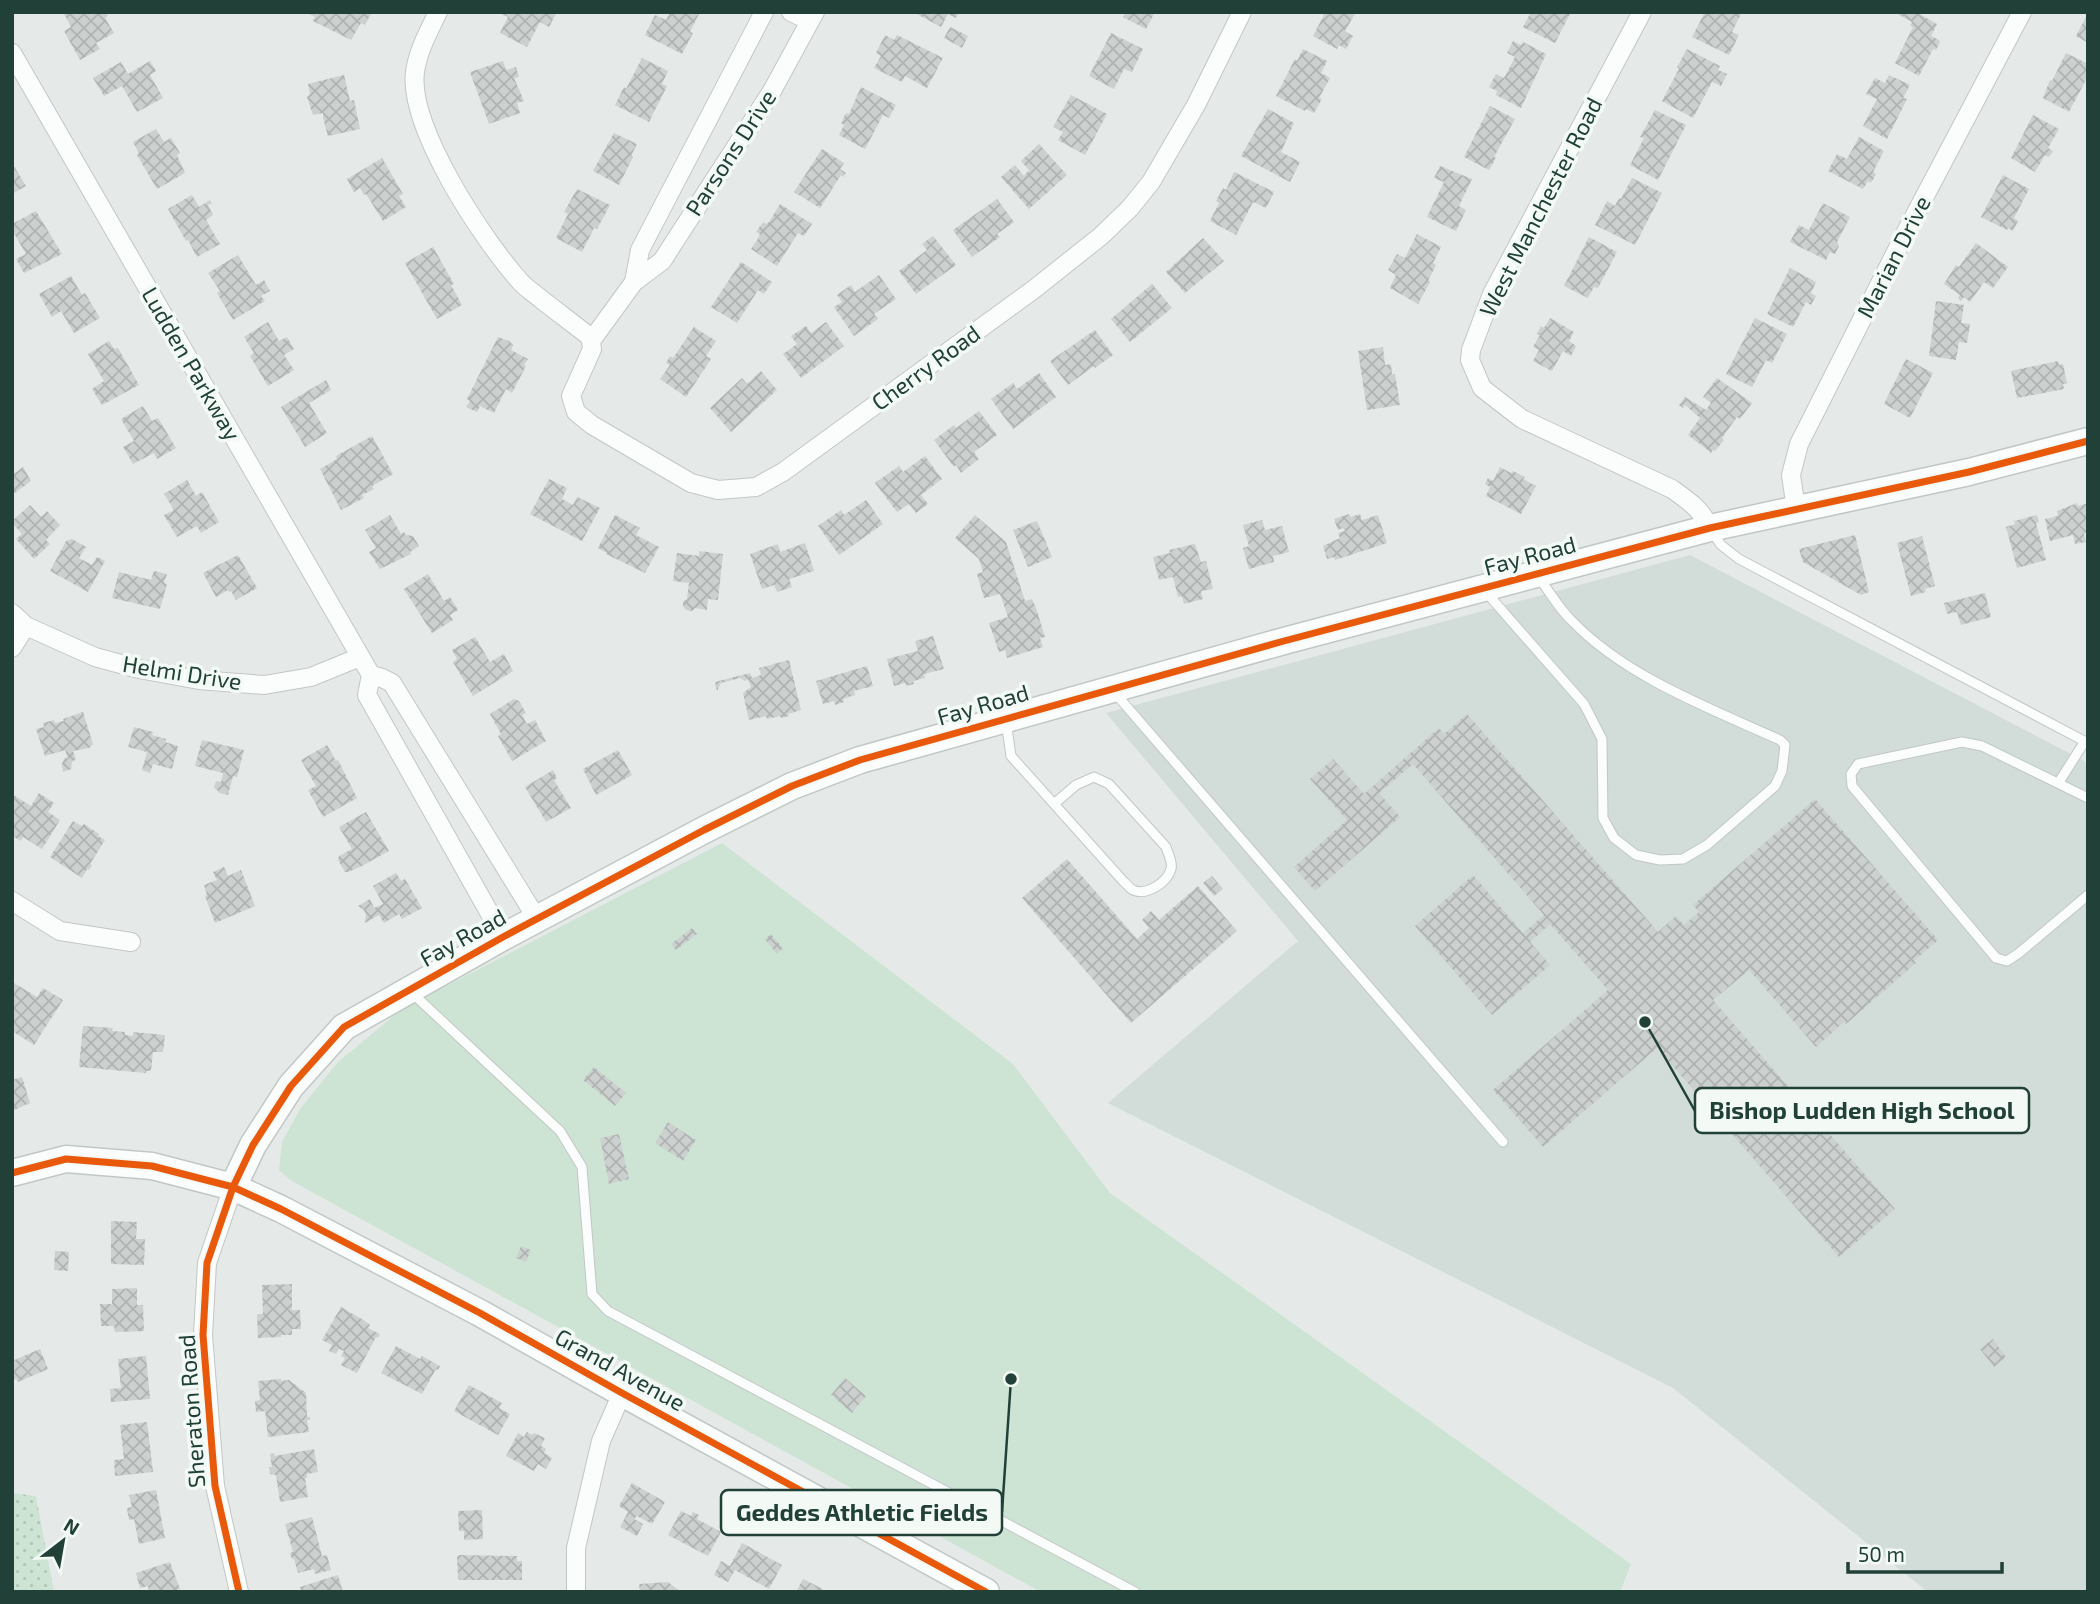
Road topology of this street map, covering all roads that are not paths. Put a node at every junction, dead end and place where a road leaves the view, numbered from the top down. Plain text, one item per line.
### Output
1 (439, 12) edge
2 (764, 12) edge
3 (791, 12) edge
4 (1242, 12) edge
5 (1642, 12) edge
6 (2022, 12) edge
7 (813, 17) edge
8 (12, 53) edge
9 (634, 282) junction
10 (591, 341) junction
11 (2088, 441) edge
12 (1796, 509) junction
13 (1710, 528) junction
14 (1536, 574) junction
15 (1483, 588) junction
16 (12, 613) edge
17 (26, 626) junction
18 (12, 648) edge
19 (360, 657) junction
20 (370, 675) junction
21 (1112, 689) junction
22 (1005, 719) junction
23 (2086, 742) edge
24 (2059, 782) junction
25 (2088, 798) edge
26 (1054, 804) junction
27 (2088, 895) edge
28 (12, 901) edge
29 (537, 919) junction
30 (503, 937) junction
31 (131, 942) dead end
32 (410, 990) junction
33 (1503, 1142) dead end
34 (12, 1172) edge
35 (233, 1187) junction
36 (622, 1394) junction
37 (239, 1592) edge
38 (576, 1592) edge
39 (986, 1592) edge
40 (1135, 1592) edge

1 - 10 street
2 - 9 street, Parsons Drive
3 - 7 street
4 - 10 street, Cherry Road
5 - 13 street, West Manchester Road
6 - 12 street, Marian Drive
7 - 9 street, Parsons Drive
8 - 19 street, Ludden Parkway
9 - 10 street, Parsons Drive
11 - 12 street, Fay Road
12 - 13 street, Fay Road
13 - 14 street, Fay Road
13 - 23 lane
14 - 15 street, Fay Road
14 - 15 lane
15 - 21 street, Fay Road
16 - 17 street, Helmi Drive
17 - 18 street
17 - 19 street, Helmi Drive
19 - 20 street, Ludden Parkway
20 - 29 street, Ludden Parkway
20 - 30 street, Ludden Parkway
21 - 22 street, Fay Road
21 - 33 lane
22 - 26 lane
22 - 29 street, Fay Road
23 - 24 lane
24 - 25 lane
24 - 27 lane
26 - 26 lane
28 - 31 street
29 - 30 street, Fay Road
30 - 32 street, Fay Road
32 - 35 street, Fay Road
32 - 40 lane
34 - 35 street
35 - 36 street, Grand Avenue
35 - 37 street, Sheraton Road
36 - 38 street
36 - 39 street, Grand Avenue

